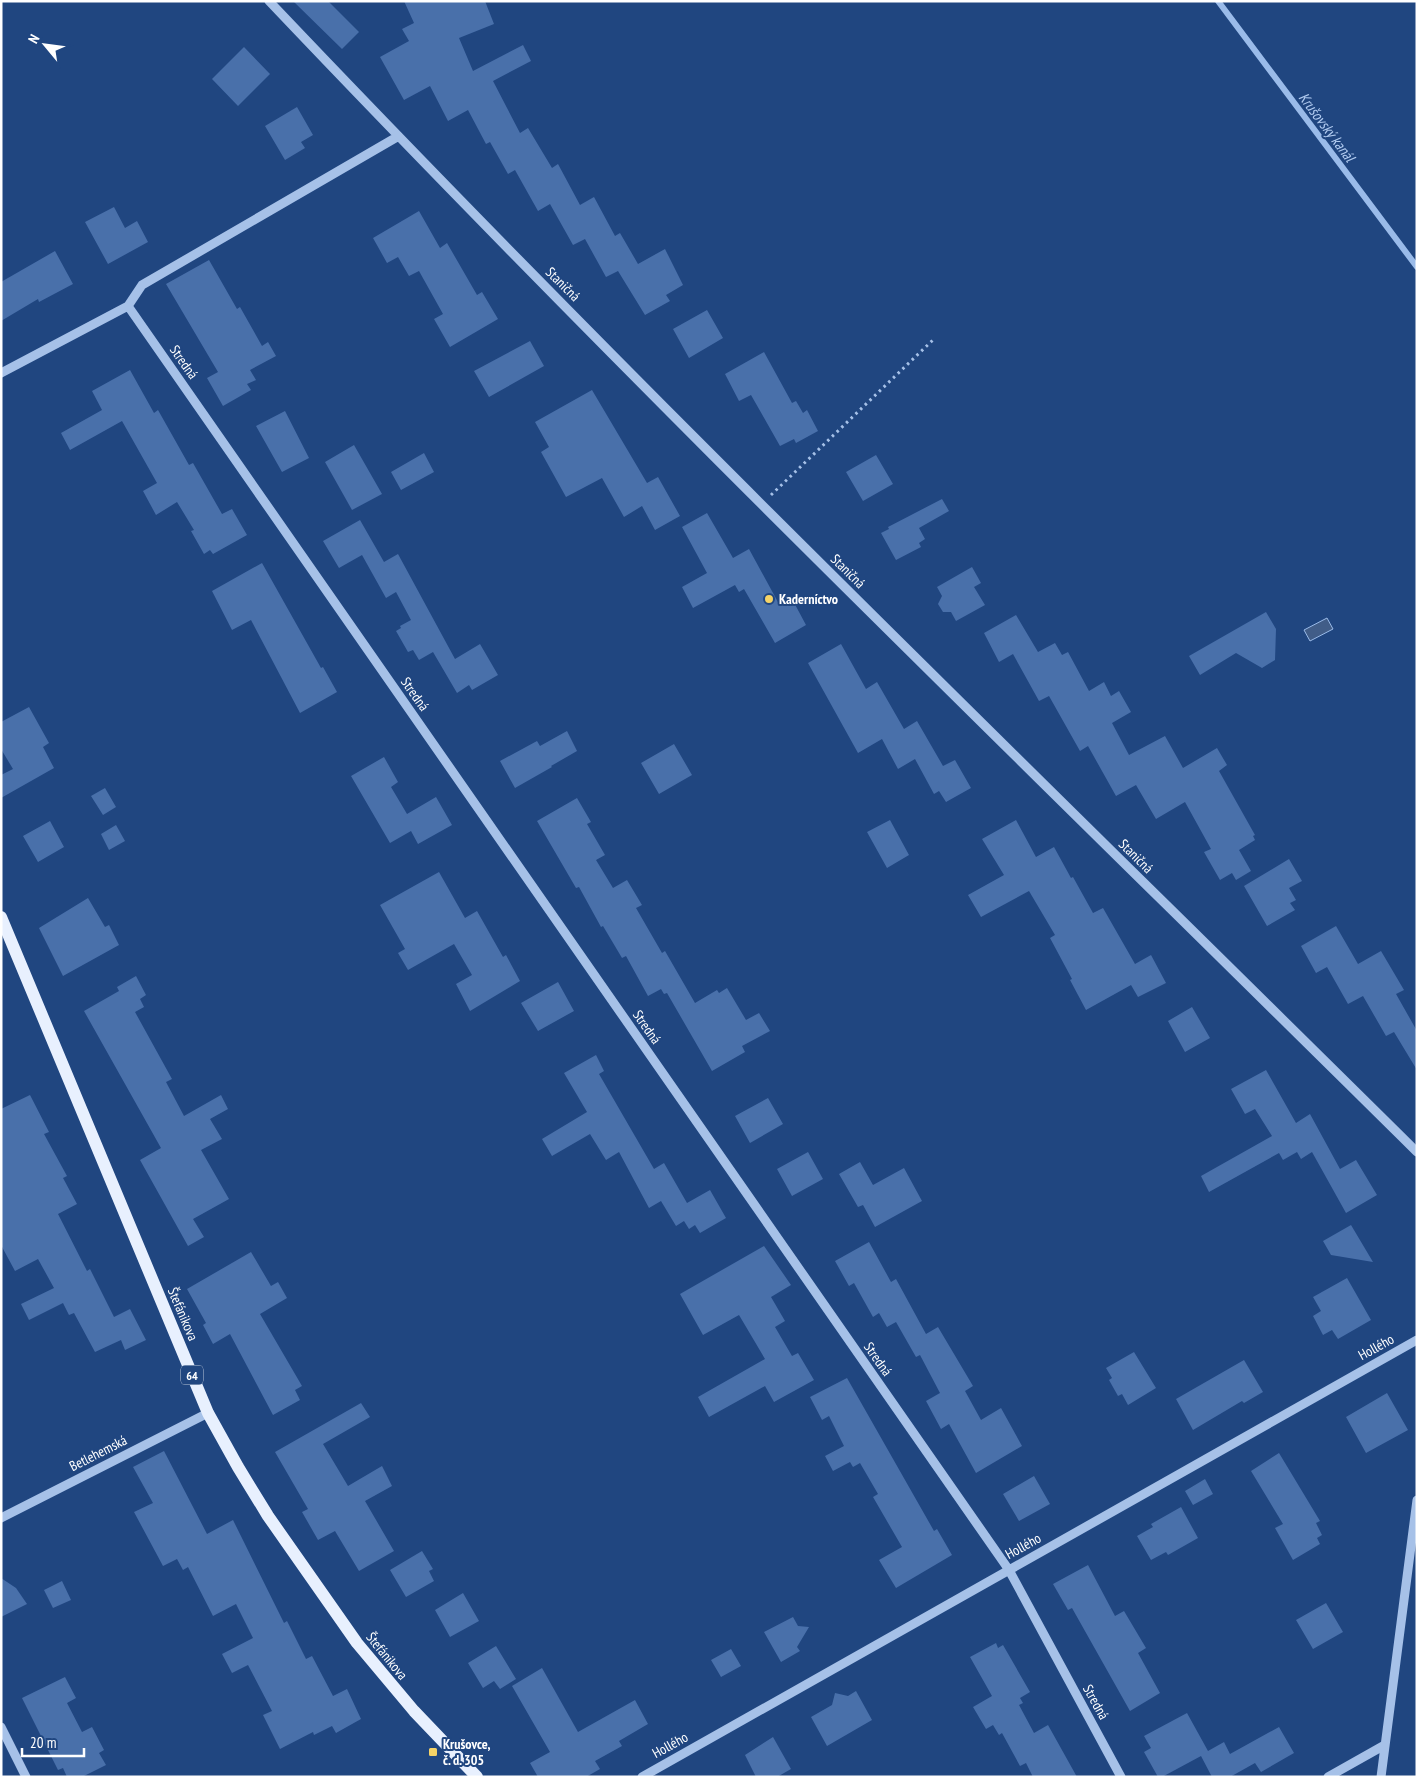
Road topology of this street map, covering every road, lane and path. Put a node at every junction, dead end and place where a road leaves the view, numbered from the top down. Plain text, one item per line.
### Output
1 (269, 1) edge
2 (398, 137) junction
3 (128, 306) junction
4 (934, 338) dead end
5 (1, 373) edge
6 (761, 504) junction
7 (1, 917) edge
8 (1417, 1152) edge
9 (1417, 1340) edge
10 (208, 1413) junction
11 (1417, 1500) edge
12 (1, 1518) edge
13 (1008, 1570) junction
14 (1, 1727) edge
15 (1383, 1746) junction
16 (26, 1777) edge
17 (478, 1777) edge
18 (642, 1777) edge
19 (1121, 1777) edge
20 (1328, 1777) edge
21 (1380, 1777) edge

1 - 2 street, Staničná
2 - 3 street
2 - 6 street, Staničná
3 - 5 street
3 - 13 street, Stredná
4 - 6 path
6 - 8 street, Staničná
7 - 10 main road, Štefánikova / 64
9 - 13 street, Hollého
10 - 12 street, Betlehemská
10 - 17 main road, Štefánikova / 64
11 - 15 street
13 - 18 street, Hollého
13 - 19 street, Stredná
14 - 16 street
15 - 20 street
15 - 21 street

